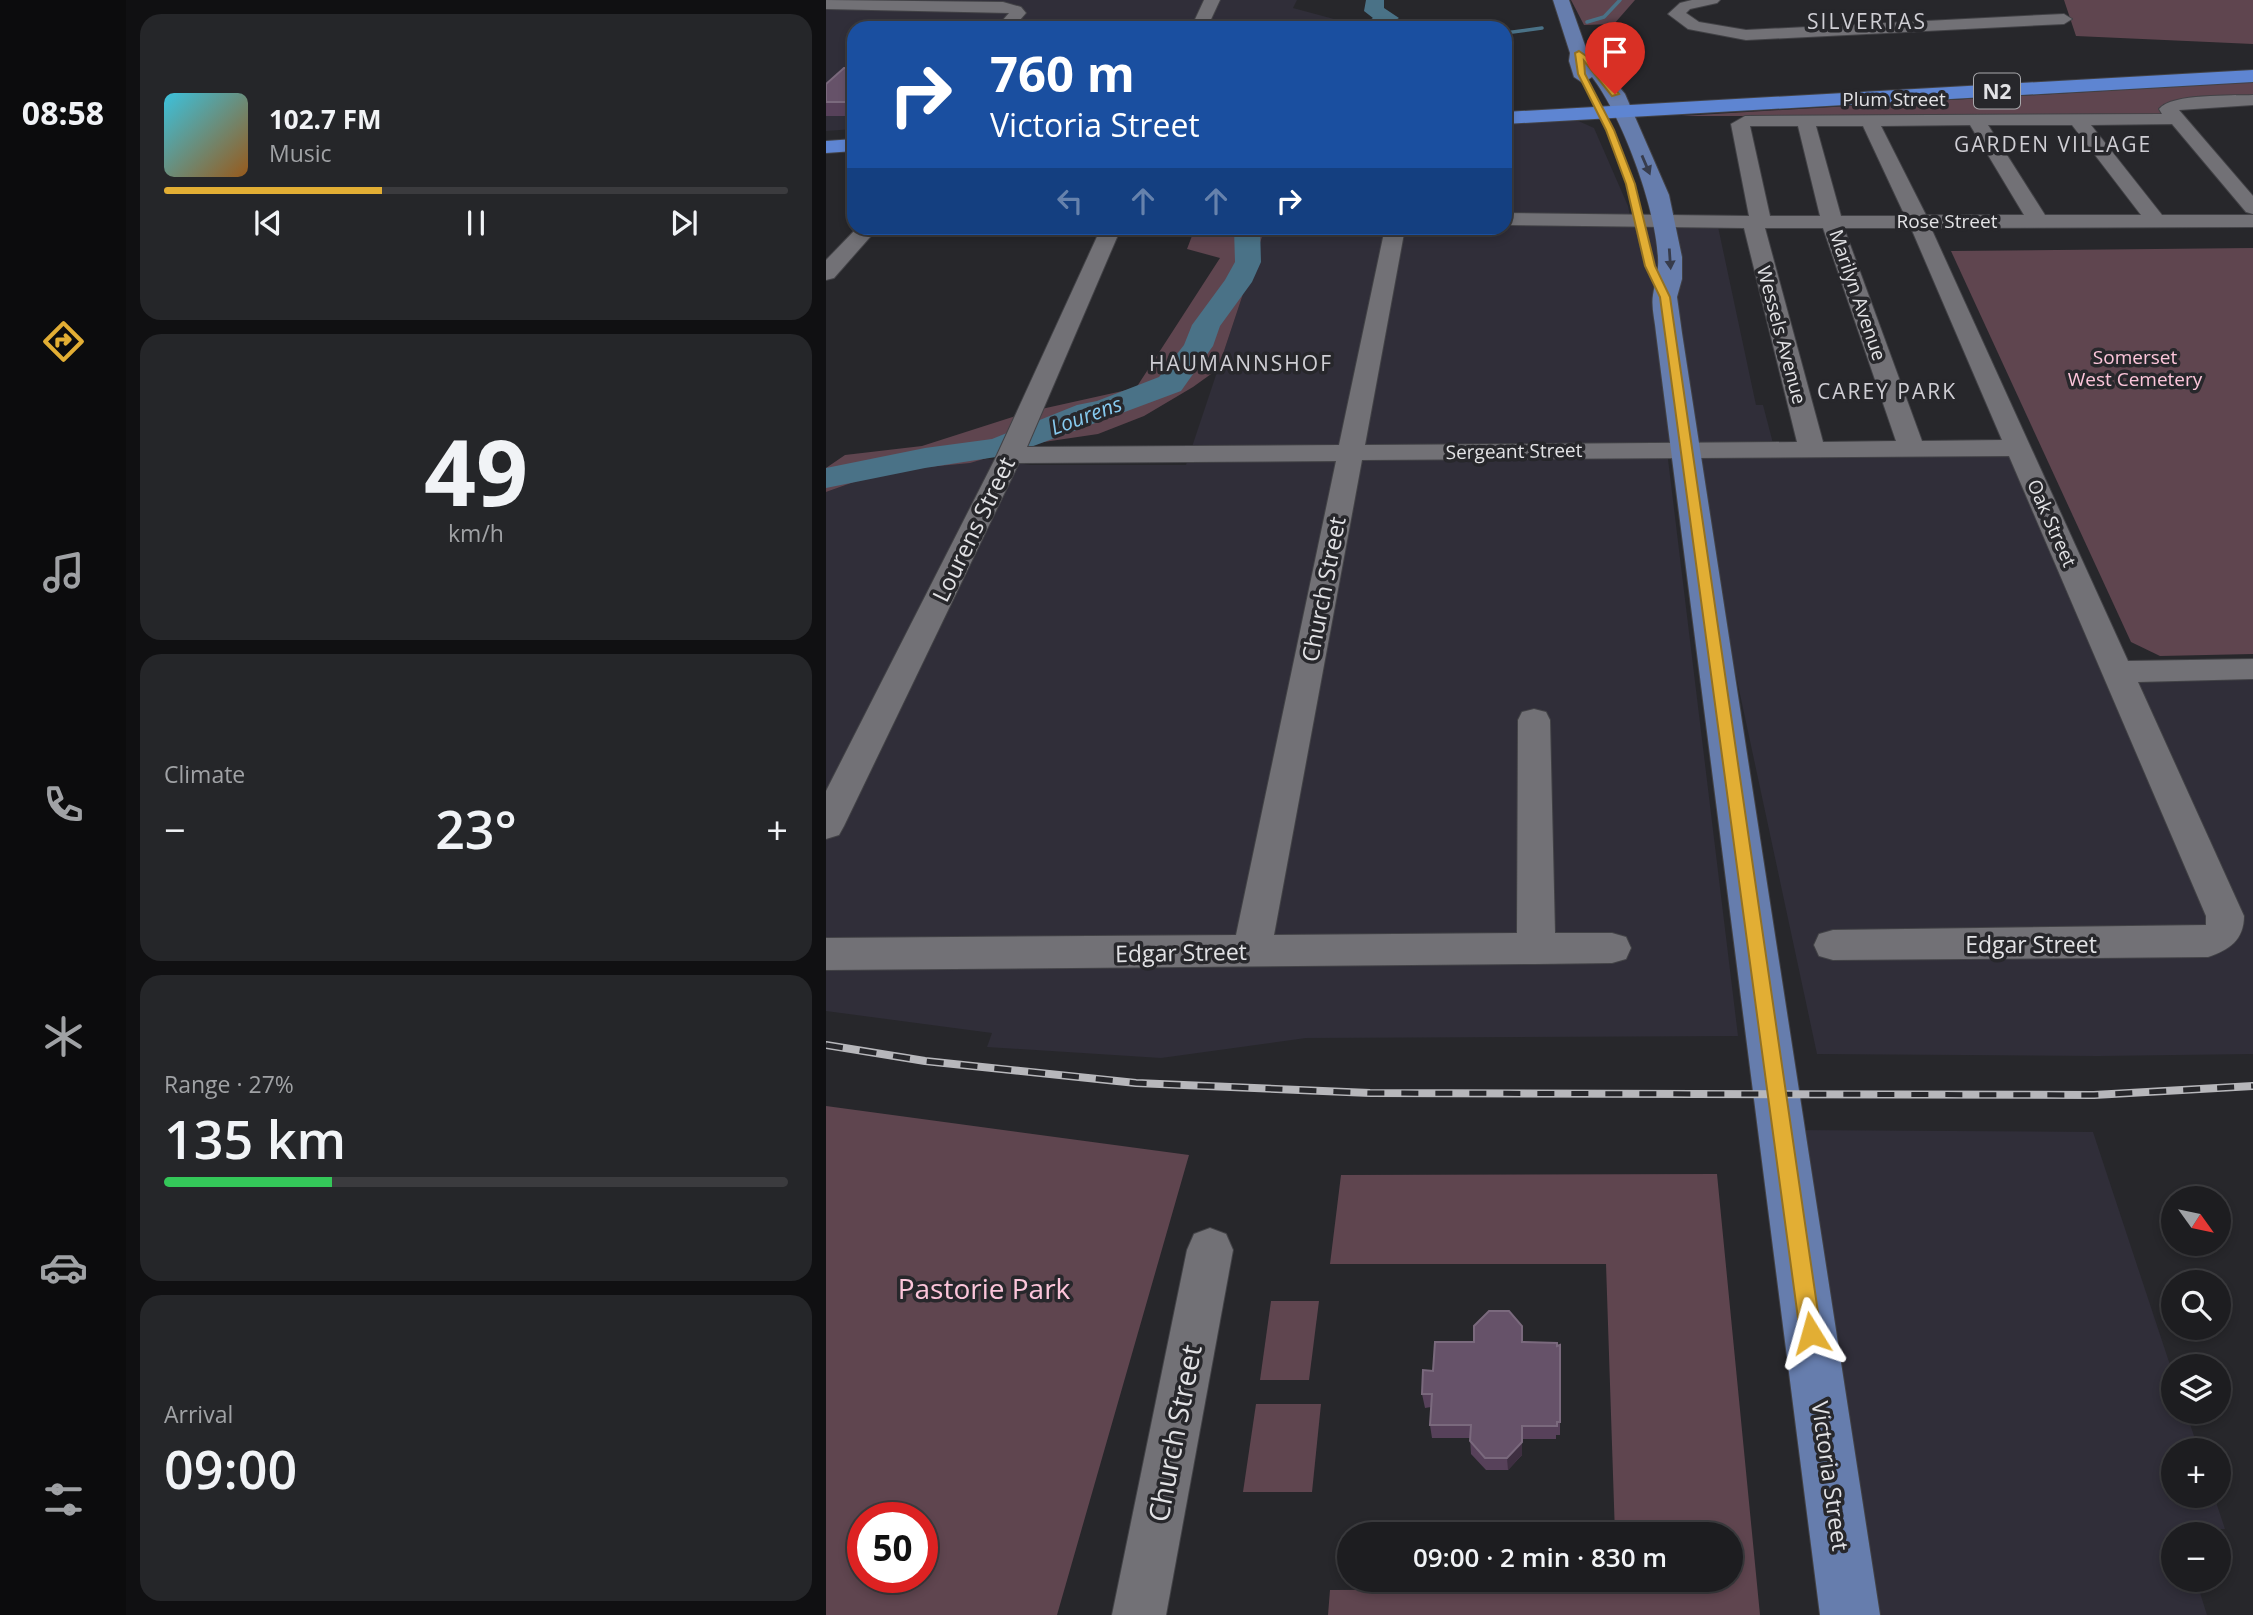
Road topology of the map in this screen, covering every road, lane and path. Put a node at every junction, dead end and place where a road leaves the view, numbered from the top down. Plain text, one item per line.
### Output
1 (1212, 0) edge
2 (1561, 0) edge
3 (1712, 0) edge
4 (830, 2) edge
5 (1992, 10) dead end
6 (2064, 19) dead end
7 (1011, 21) edge
8 (1202, 21) edge
9 (2003, 22) junction
10 (2253, 68) edge
11 (2253, 76) edge
12 (2253, 100) edge
13 (1609, 108) junction
14 (1512, 109) edge
15 (1512, 117) edge
16 (1975, 119) junction
17 (2077, 119) junction
18 (2175, 119) junction
19 (1805, 120) junction
20 (1869, 120) junction
21 (1740, 124) joint
22 (847, 146) edge
23 (826, 147) edge
24 (847, 154) edge
25 (826, 155) edge
26 (1626, 173) dead end
27 (1633, 196) dead end
28 (2253, 208) edge
29 (1512, 220) edge
30 (1918, 220) junction
31 (1665, 221) junction
32 (1832, 221) junction
33 (2038, 221) junction
34 (2156, 221) junction
35 (2253, 221) edge
36 (1757, 222) junction
37 (861, 235) edge
38 (1108, 235) edge
39 (1394, 235) edge
40 (1644, 238) junction
41 (827, 271) edge
42 (1665, 297) junction
43 (2018, 448) junction
44 (1686, 449) junction
45 (1812, 449) junction
46 (1912, 449) junction
47 (1012, 450) junction
48 (1350, 453) junction
49 (2253, 669) edge
50 (2118, 672) junction
51 (1534, 720) dead end
52 (826, 826) edge
53 (2224, 930) joint
54 (1833, 945) dead end
55 (1612, 948) dead end
56 (1536, 949) junction
57 (1252, 951) junction
58 (826, 954) edge
59 (1210, 1250) dead end
60 (1139, 1615) edge
61 (1850, 1615) edge

1 - 8 street
2 - 13 main road, Victoria Street
3 - 9 street
4 - 7 street
5 - 9 street
6 - 9 street
10 - 13 highway, N2
11 - 13 highway, N2
12 - 18 street
13 - 14 highway, N2
13 - 15 highway, N2
13 - 26 main road, Victoria Street
13 -> 31 main road, Victoria Street
16 - 17 street, Plum Street
16 - 20 street, Plum Street
16 - 33 street
17 - 18 street, Plum Street
17 - 34 street
18 - 28 street
19 - 20 street, Plum Street
19 - 21 street, Plum Street
19 - 32 street, Marilyn Avenue
20 - 30 street, Oak Street
21 - 36 street, Wessels Avenue
22 - 23 highway
24 - 25 highway
27 - 40 main road, Victoria Street
29 - 40 street, Rose Street
30 - 32 street, Rose Street
30 - 33 street, Rose Street
30 - 43 street, Oak Street
31 - 36 street, Rose Street
31 - 40 street, Rose Street
31 -> 42 main road, Victoria Street
32 - 36 street, Rose Street
32 - 46 street, Marilyn Avenue
33 - 34 street, Rose Street
34 - 35 street, Rose Street
36 - 45 street, Wessels Avenue
37 - 41 street
38 - 47 street, Lourens Street
39 - 48 street, Church Street
40 - 42 main road, Victoria Street
42 - 44 main road, Victoria Street
43 - 46 street, Sergeant Street
43 - 50 street, Oak Street
44 - 45 street, Sergeant Street
44 - 48 street, Sergeant Street
44 - 61 main road, Victoria Street
45 - 46 street, Sergeant Street
47 - 48 street, Sergeant Street
47 - 52 street, Lourens Street
48 - 57 street, Church Street
49 - 50 street
50 - 53 street, Oak Street
51 - 56 street
53 - 54 street, Edgar Street
55 - 56 street, Edgar Street
56 - 57 street, Edgar Street
57 - 58 street, Edgar Street
59 - 60 street, Church Street

